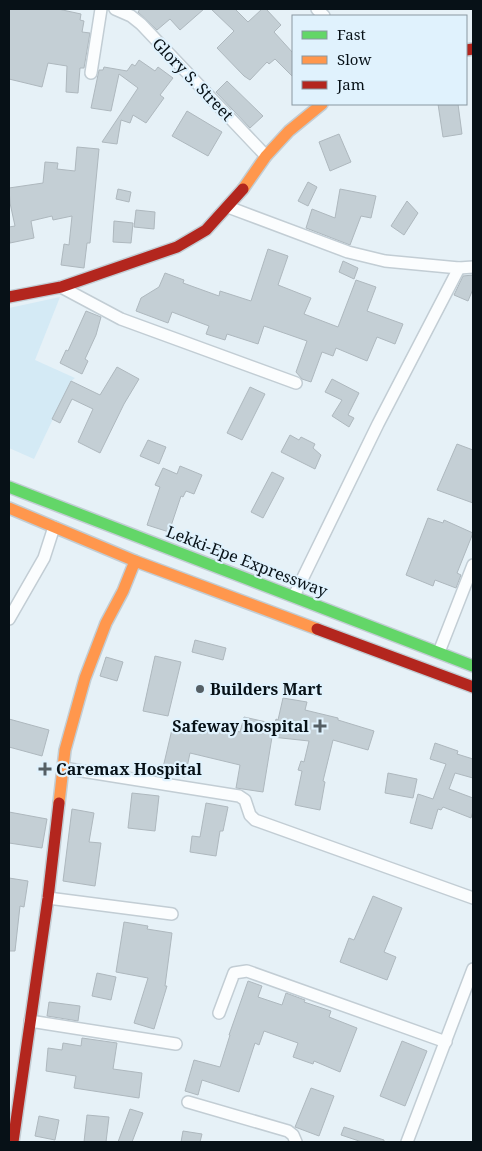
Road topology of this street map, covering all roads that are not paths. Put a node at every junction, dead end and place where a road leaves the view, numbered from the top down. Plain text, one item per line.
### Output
1 (101, 9) edge
2 (115, 9) edge
3 (91, 73) dead end
4 (321, 105) edge
5 (266, 156) junction
6 (228, 207) junction
7 (459, 268) junction
8 (473, 268) edge
9 (61, 287) junction
10 (9, 297) edge
11 (296, 382) dead end
12 (9, 487) edge
13 (9, 508) edge
14 (54, 527) junction
15 (135, 562) junction
16 (473, 565) edge
17 (294, 596) junction
18 (9, 619) edge
19 (439, 652) junction
20 (473, 666) edge
21 (473, 687) edge
22 (63, 768) junction
23 (48, 898) junction
24 (473, 898) edge
25 (172, 914) dead end
26 (473, 969) edge
27 (219, 1013) dead end
28 (30, 1021) junction
29 (446, 1042) junction
30 (176, 1044) dead end
31 (188, 1102) dead end
32 (13, 1141) edge
33 (296, 1142) edge
34 (407, 1142) edge

1 - 3 street
2 - 5 street, Glory S. Street
4 - 5 main road
5 - 6 main road
6 - 7 street
6 - 9 main road
7 - 8 street
7 - 17 street
9 - 10 main road
9 - 11 street
12 - 17 main road, Lekki-Epe Expressway
13 - 14 main road
14 - 15 main road
14 - 18 street
15 - 21 main road
15 - 22 main road
16 - 19 street
17 - 19 main road, Lekki-Epe Expressway
19 - 20 main road, Lekki-Epe Expressway
22 - 23 main road
22 - 24 street
23 - 25 street
23 - 28 main road
26 - 29 street
27 - 29 street
28 - 30 street
28 - 32 main road
29 - 34 street
31 - 33 street

